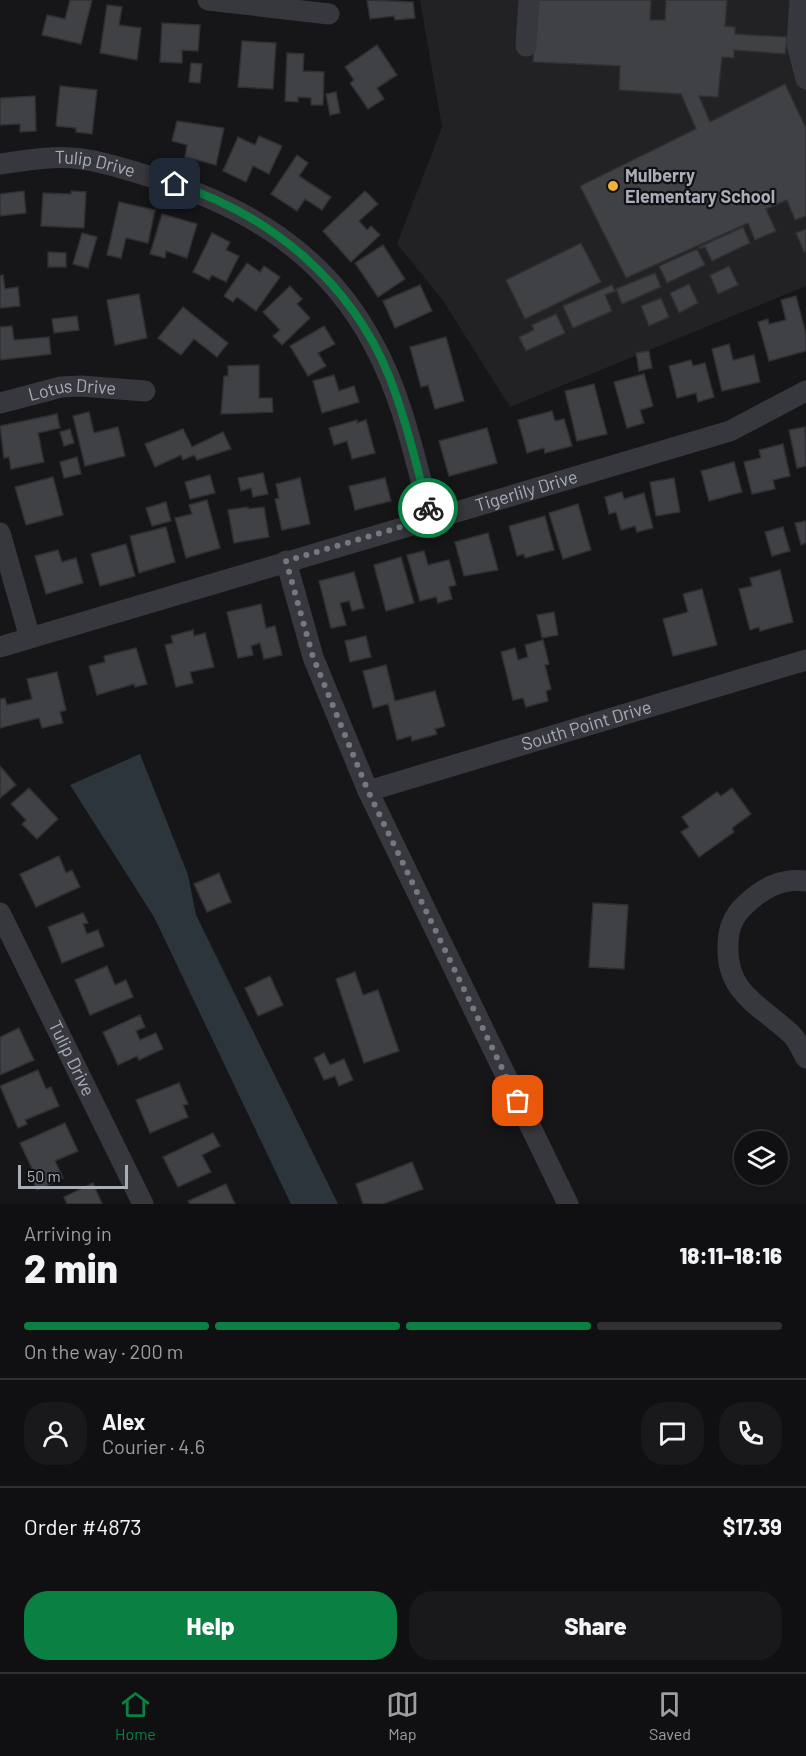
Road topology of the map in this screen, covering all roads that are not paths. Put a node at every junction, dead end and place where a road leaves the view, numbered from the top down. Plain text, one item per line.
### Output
1 (208, 0) edge
2 (529, 0) edge
3 (802, 11) edge
4 (329, 14) dead end
5 (526, 46) dead end
6 (806, 79) edge
7 (0, 164) edge
8 (145, 391) dead end
9 (806, 391) edge
10 (0, 403) edge
11 (431, 518) junction
12 (0, 533) edge
13 (286, 561) junction
14 (30, 638) junction
15 (0, 647) edge
16 (806, 660) edge
17 (368, 791) junction
18 (806, 881) edge
19 (0, 913) edge
20 (806, 1058) edge
21 (143, 1204) edge
22 (568, 1204) edge

1 - 4 street
2 - 5 street
3 - 6 street
7 - 11 street, Tulip Drive
8 - 10 street, Lotus Drive
9 - 11 street, Tigerlily Drive
11 - 13 street, Tigerlily Drive
12 - 14 street
13 - 14 street, Tigerlily Drive
13 - 17 street
14 - 15 street, Tigerlily Drive
16 - 17 street, South Point Drive
17 - 22 street
18 - 20 street
19 - 21 street, Tulip Drive

